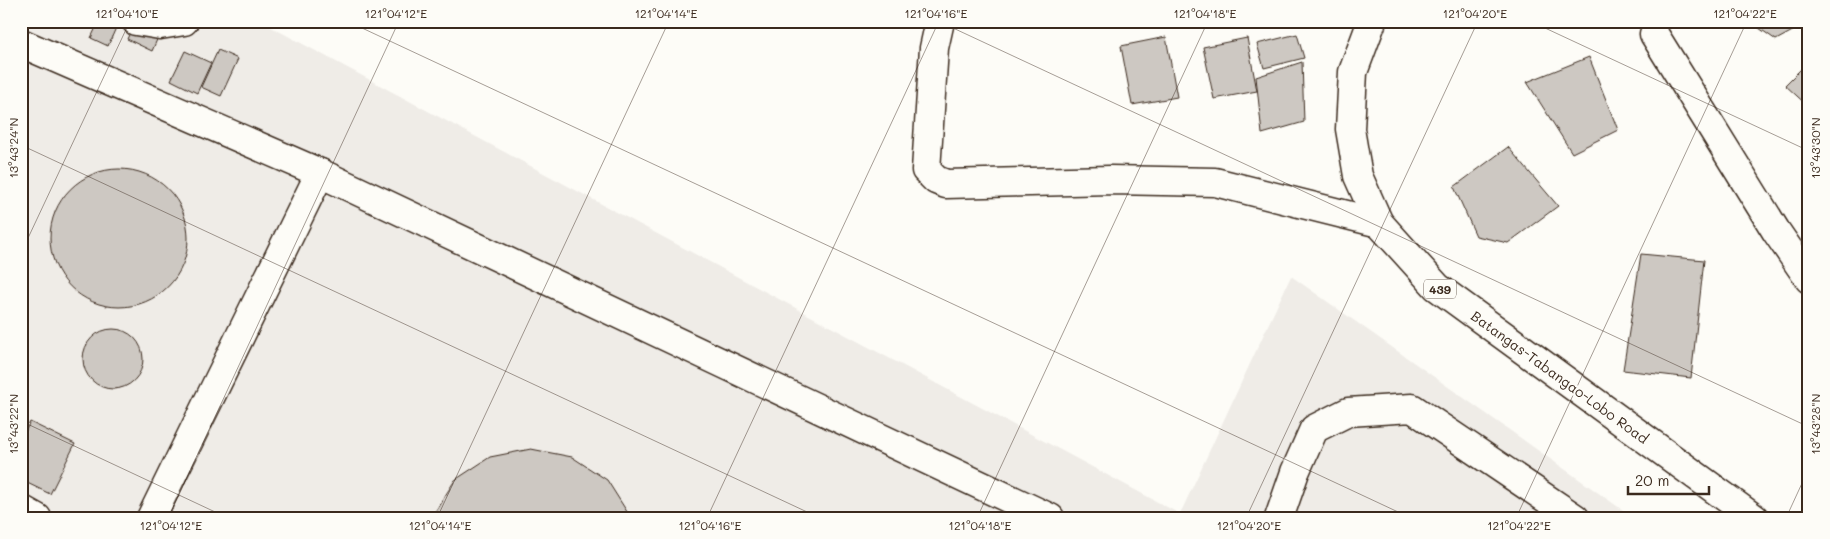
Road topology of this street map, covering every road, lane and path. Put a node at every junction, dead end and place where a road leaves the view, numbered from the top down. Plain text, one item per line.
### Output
1 (136, 21) edge
2 (184, 21) edge
3 (940, 21) edge
4 (1372, 21) edge
5 (1654, 34) dead end
6 (21, 43) edge
7 (320, 173) junction
8 (1379, 223) junction
9 (1809, 279) edge
10 (21, 509) edge
11 (37, 518) edge
12 (150, 518) edge
13 (1050, 518) edge
14 (1279, 518) edge
15 (1575, 518) edge
16 (1754, 518) edge

1 - 2 main road
3 - 8 main road
4 - 8 main road, Batangas-Tabangao-Lobo Road / 439
5 - 9 main road
6 - 7 main road
7 - 12 main road
7 - 13 main road
8 - 16 main road, Batangas-Tabangao-Lobo Road / 439
10 - 11 main road
14 - 15 main road

